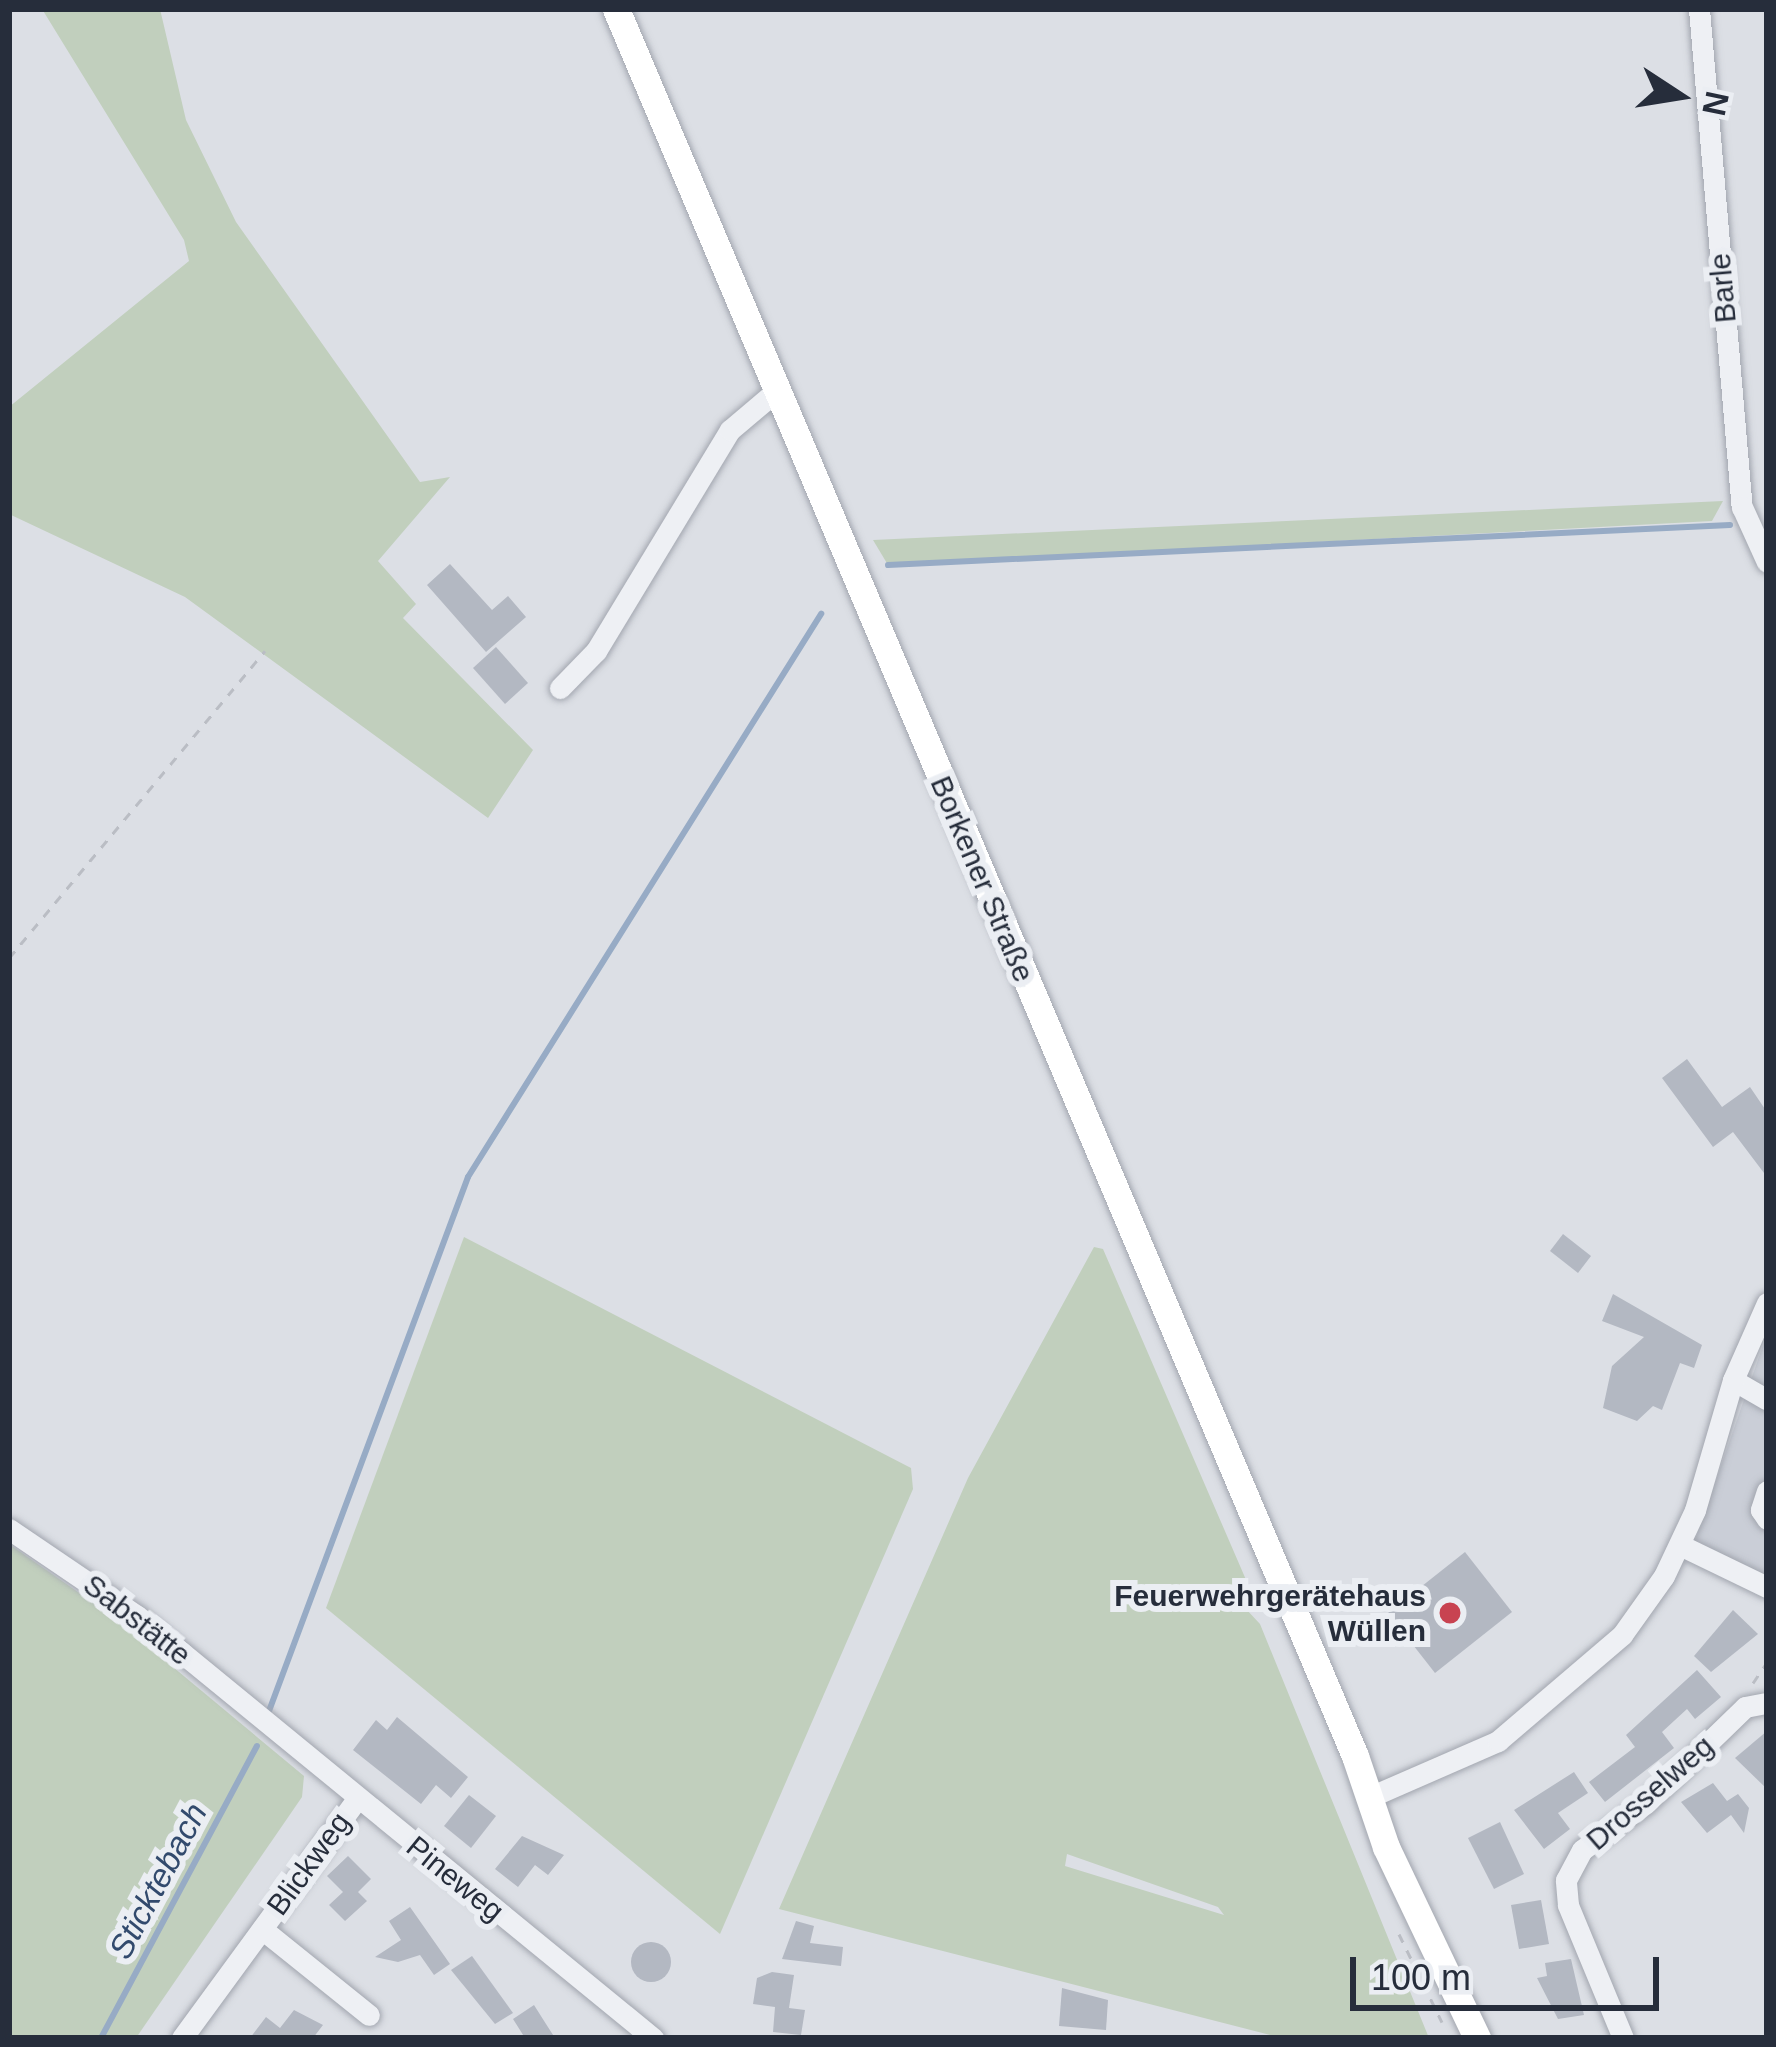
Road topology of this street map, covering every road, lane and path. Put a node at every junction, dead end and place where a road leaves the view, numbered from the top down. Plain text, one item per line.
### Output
1 (616, 9) edge
2 (1699, 9) edge
3 (776, 392) junction
4 (1767, 562) edge
5 (266, 651) dead end
6 (560, 688) dead end
7 (9, 958) edge
8 (1767, 1303) edge
9 (1733, 1380) junction
10 (1767, 1400) edge
11 (1767, 1491) edge
12 (1767, 1519) edge
13 (9, 1529) edge
14 (1680, 1545) junction
15 (1767, 1587) edge
16 (1765, 1703) edge
17 (258, 1720) joint
18 (1370, 1798) junction
19 (356, 1799) junction
20 (262, 1929) junction
21 (369, 2015) dead end
22 (182, 2038) edge
23 (653, 2038) edge
24 (1477, 2038) edge
25 (1623, 2038) edge

1 - 3 main road, Borkener Straße
2 - 4 street, Barle
3 - 6 street
3 - 18 main road, Borkener Straße
5 - 7 path
8 - 9 street
9 - 10 street
9 - 14 street
11 - 12 street
13 - 17 street, Sabstätte
14 - 15 street
14 - 18 street
16 - 25 street, Drosselweg
17 - 19 street, Pineweg
18 - 24 main road, Borkener Straße
19 - 20 street, Blickweg
19 - 23 street, Pineweg
20 - 21 street, Blickweg
20 - 22 street, Blickweg

